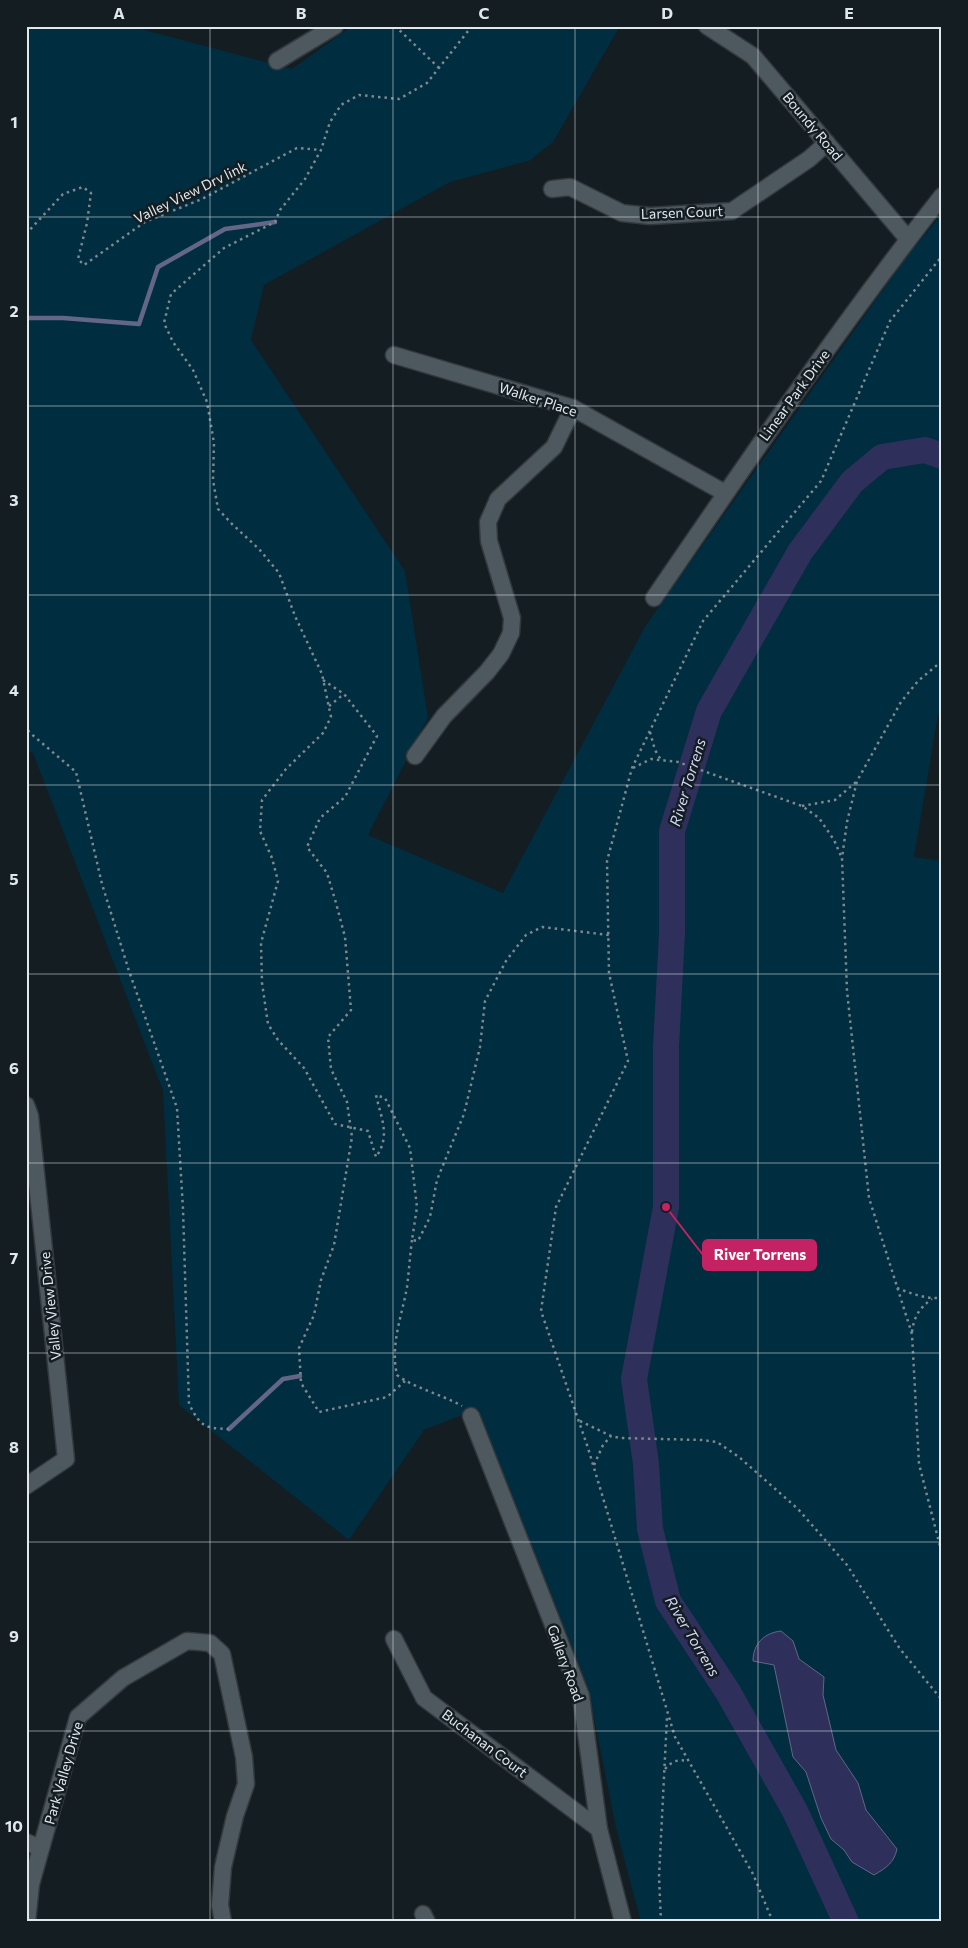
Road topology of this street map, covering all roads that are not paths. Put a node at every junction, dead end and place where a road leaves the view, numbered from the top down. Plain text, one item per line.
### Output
1 (335, 26) edge
2 (707, 26) edge
3 (277, 61) dead end
4 (827, 144) junction
5 (552, 190) dead end
6 (942, 196) edge
7 (908, 239) junction
8 (394, 354) dead end
9 (573, 408) junction
10 (725, 493) junction
11 (654, 598) dead end
12 (416, 756) dead end
13 (26, 1105) edge
14 (34, 1223) edge
15 (470, 1416) road end
16 (26, 1486) edge
17 (394, 1639) dead end
18 (599, 1829) junction
19 (34, 1845) edge
20 (27, 1922) edge
21 (223, 1922) edge
22 (623, 1922) edge

1 - 3 street
2 - 4 street, Boundy Road
4 - 5 street, Larsen Court
4 - 7 street, Boundy Road
6 - 7 street, Linear Park Drive
7 - 10 street, Linear Park Drive
8 - 9 street, Walker Place
9 - 10 street, Walker Place
9 - 12 street
10 - 11 street, Linear Park Drive
13 - 14 street, Valley View Drive
14 - 16 street, Valley View Drive
15 - 18 street, Gallery Road
17 - 18 street, Buchanan Court
18 - 22 street, Gallery Road
19 - 20 street, Park Valley Drive
19 - 21 street, Park Valley Drive

